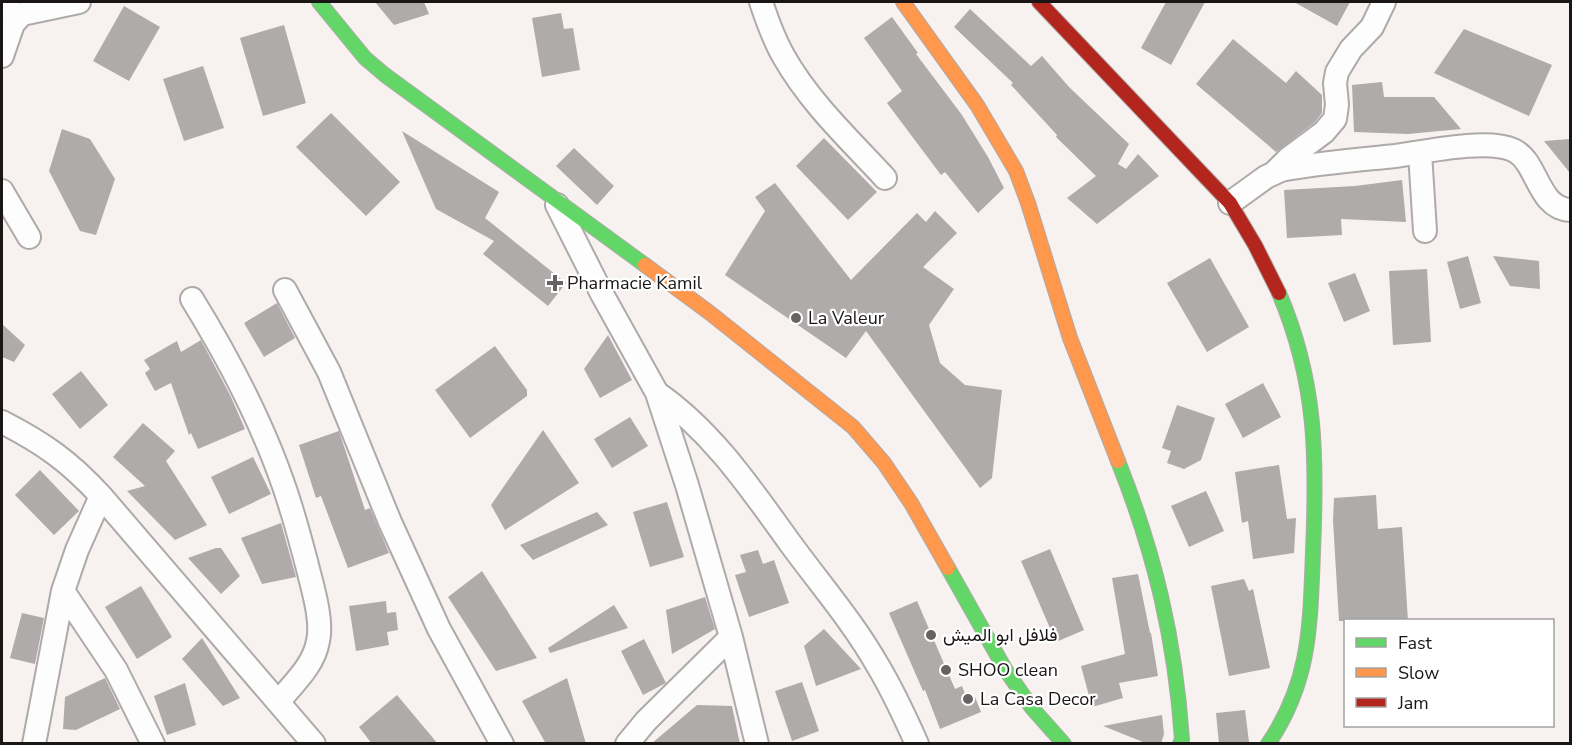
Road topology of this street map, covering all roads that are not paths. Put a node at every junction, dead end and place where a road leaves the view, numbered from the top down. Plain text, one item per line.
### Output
1 (2, 2) edge
2 (79, 2) edge
3 (319, 2) edge
4 (761, 2) edge
5 (903, 2) edge
6 (1039, 2) edge
7 (1384, 2) edge
8 (18, 18) junction
9 (2, 56) edge
10 (1420, 153) junction
11 (1274, 173) junction
12 (885, 178) dead end
13 (2, 191) edge
14 (554, 198) junction
15 (1230, 204) junction
16 (1570, 210) edge
17 (1425, 231) dead end
18 (29, 237) dead end
19 (285, 290) dead end
20 (192, 299) dead end
21 (657, 393) junction
22 (2, 422) edge
23 (101, 496) junction
24 (63, 591) junction
25 (731, 637) junction
26 (279, 702) junction
27 (1182, 742) edge
28 (34, 744) edge
29 (153, 744) edge
30 (314, 744) edge
31 (502, 744) edge
32 (627, 744) edge
33 (758, 744) edge
34 (917, 744) edge
35 (1064, 744) edge
36 (1268, 744) edge

1 - 8 street
2 - 8 street
3 - 14 main road
4 - 12 street
5 - 27 main road
6 - 15 main road
7 - 11 street
8 - 9 street
10 - 11 street
10 - 16 street
10 - 17 street
11 - 15 street
13 - 18 street
14 - 21 street
14 - 35 main road
15 - 36 main road
19 - 31 street
20 - 26 street
21 - 25 street
21 - 34 street
22 - 23 street
23 - 24 street
23 - 26 street
24 - 28 street
24 - 29 street
25 - 32 street
25 - 33 street
26 - 30 street

